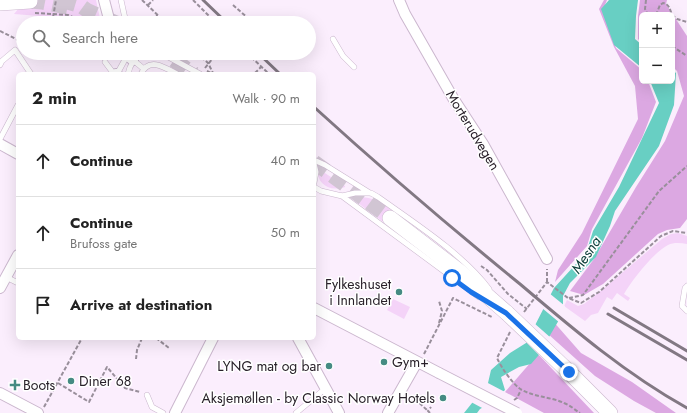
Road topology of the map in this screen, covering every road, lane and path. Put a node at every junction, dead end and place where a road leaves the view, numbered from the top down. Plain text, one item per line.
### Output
1 (56, 0) edge
2 (104, 0) edge
3 (121, 0) edge
4 (142, 0) edge
5 (153, 0) edge
6 (194, 0) edge
7 (399, 0) edge
8 (646, 0) edge
9 (30, 1) dead end
10 (0, 3) edge
11 (233, 4) dead end
12 (148, 6) junction
13 (647, 12) edge
14 (657, 12) edge
15 (671, 12) edge
16 (54, 14) joint
17 (157, 15) edge
18 (70, 16) edge
19 (108, 16) edge
20 (124, 16) edge
21 (209, 16) edge
22 (245, 16) edge
23 (675, 17) edge
24 (687, 22) edge
25 (0, 31) edge
26 (16, 38) edge
27 (333, 39) dead end
28 (675, 48) edge
29 (16, 52) edge
30 (687, 56) edge
31 (22, 60) edge
32 (125, 60) edge
33 (129, 60) edge
34 (132, 60) edge
35 (174, 60) edge
36 (204, 60) edge
37 (211, 60) edge
38 (255, 60) edge
39 (106, 62) dead end
40 (208, 64) junction
41 (0, 65) edge
42 (261, 66) junction
43 (354, 67) dead end
44 (204, 69) dead end
45 (143, 71) edge
46 (30, 72) edge
47 (114, 72) edge
48 (117, 72) edge
49 (128, 72) edge
50 (173, 72) edge
51 (196, 72) edge
52 (212, 72) edge
53 (256, 72) edge
54 (267, 72) edge
55 (16, 109) edge
56 (0, 138) edge
57 (0, 144) edge
58 (16, 153) edge
59 (316, 162) edge
60 (687, 166) edge
61 (316, 188) edge
62 (371, 193) junction
63 (342, 196) junction
64 (390, 218) tunnel mouth
65 (687, 233) edge
66 (16, 258) edge
67 (546, 259) joint
68 (481, 266) dead end
69 (2, 281) edge
70 (16, 283) edge
71 (687, 286) edge
72 (568, 298) junction
73 (440, 300) dead end
74 (316, 309) edge
75 (527, 309) dead end
76 (687, 311) edge
77 (501, 316) junction
78 (438, 326) junction
79 (81, 340) edge
80 (141, 340) edge
81 (159, 340) edge
82 (211, 340) edge
83 (299, 340) edge
84 (169, 348) dead end
85 (136, 358) dead end
86 (421, 358) junction
87 (500, 364) dead end
88 (58, 383) junction
89 (326, 388) junction
90 (0, 393) edge
91 (147, 395) joint
92 (415, 399) dead end
93 (431, 407) dead end
94 (428, 412) edge
95 (40, 413) edge
96 (163, 413) edge
97 (175, 413) edge
98 (296, 413) edge
99 (339, 413) edge
100 (388, 413) edge
101 (517, 413) edge
102 (580, 413) edge
103 (610, 413) edge

1 - 16 path
2 - 19 street
3 - 20 lane
4 - 12 path
5 - 12 path
6 - 21 path
7 - 67 street, Morterudvegen
8 - 13 path
9 - 10 main road
11 - 22 path
12 - 17 path
14 - 15 path
16 - 18 path
23 - 24 path
25 - 26 path
27 - 43 lane
28 - 30 path
29 - 41 lane
31 - 46 lane
32 - 48 lane
33 - 49 lane
34 - 45 lane
35 - 51 lane
36 - 40 path
37 - 40 path
38 - 42 path
39 - 47 lane
40 - 44 path
40 - 52 path
42 - 53 path
42 - 54 path
45 - 50 lane
55 - 56 lane
57 - 58 street
59 - 62 lane
60 - 72 path
61 - 63 lane
62 - 63 lane
62 - 77 lane
63 - 77 lane
64 - 77 main road
65 - 72 path
66 - 69 street
67 - 72 path
68 - 75 path
69 - 70 lane
71 - 76 lane
73 - 78 path
74 - 86 street
77 - 78 path
77 - 103 main road, bridge
78 - 86 path
79 - 88 path
80 - 85 path
81 - 84 path
82 - 97 street
83 - 89 street
86 - 100 street
86 - 101 street, bridge
87 - 102 path
88 - 91 path
88 - 95 path
89 - 98 lane
89 - 99 street
90 - 95 street
91 - 96 lane
92 - 94 path
93 - 94 path

